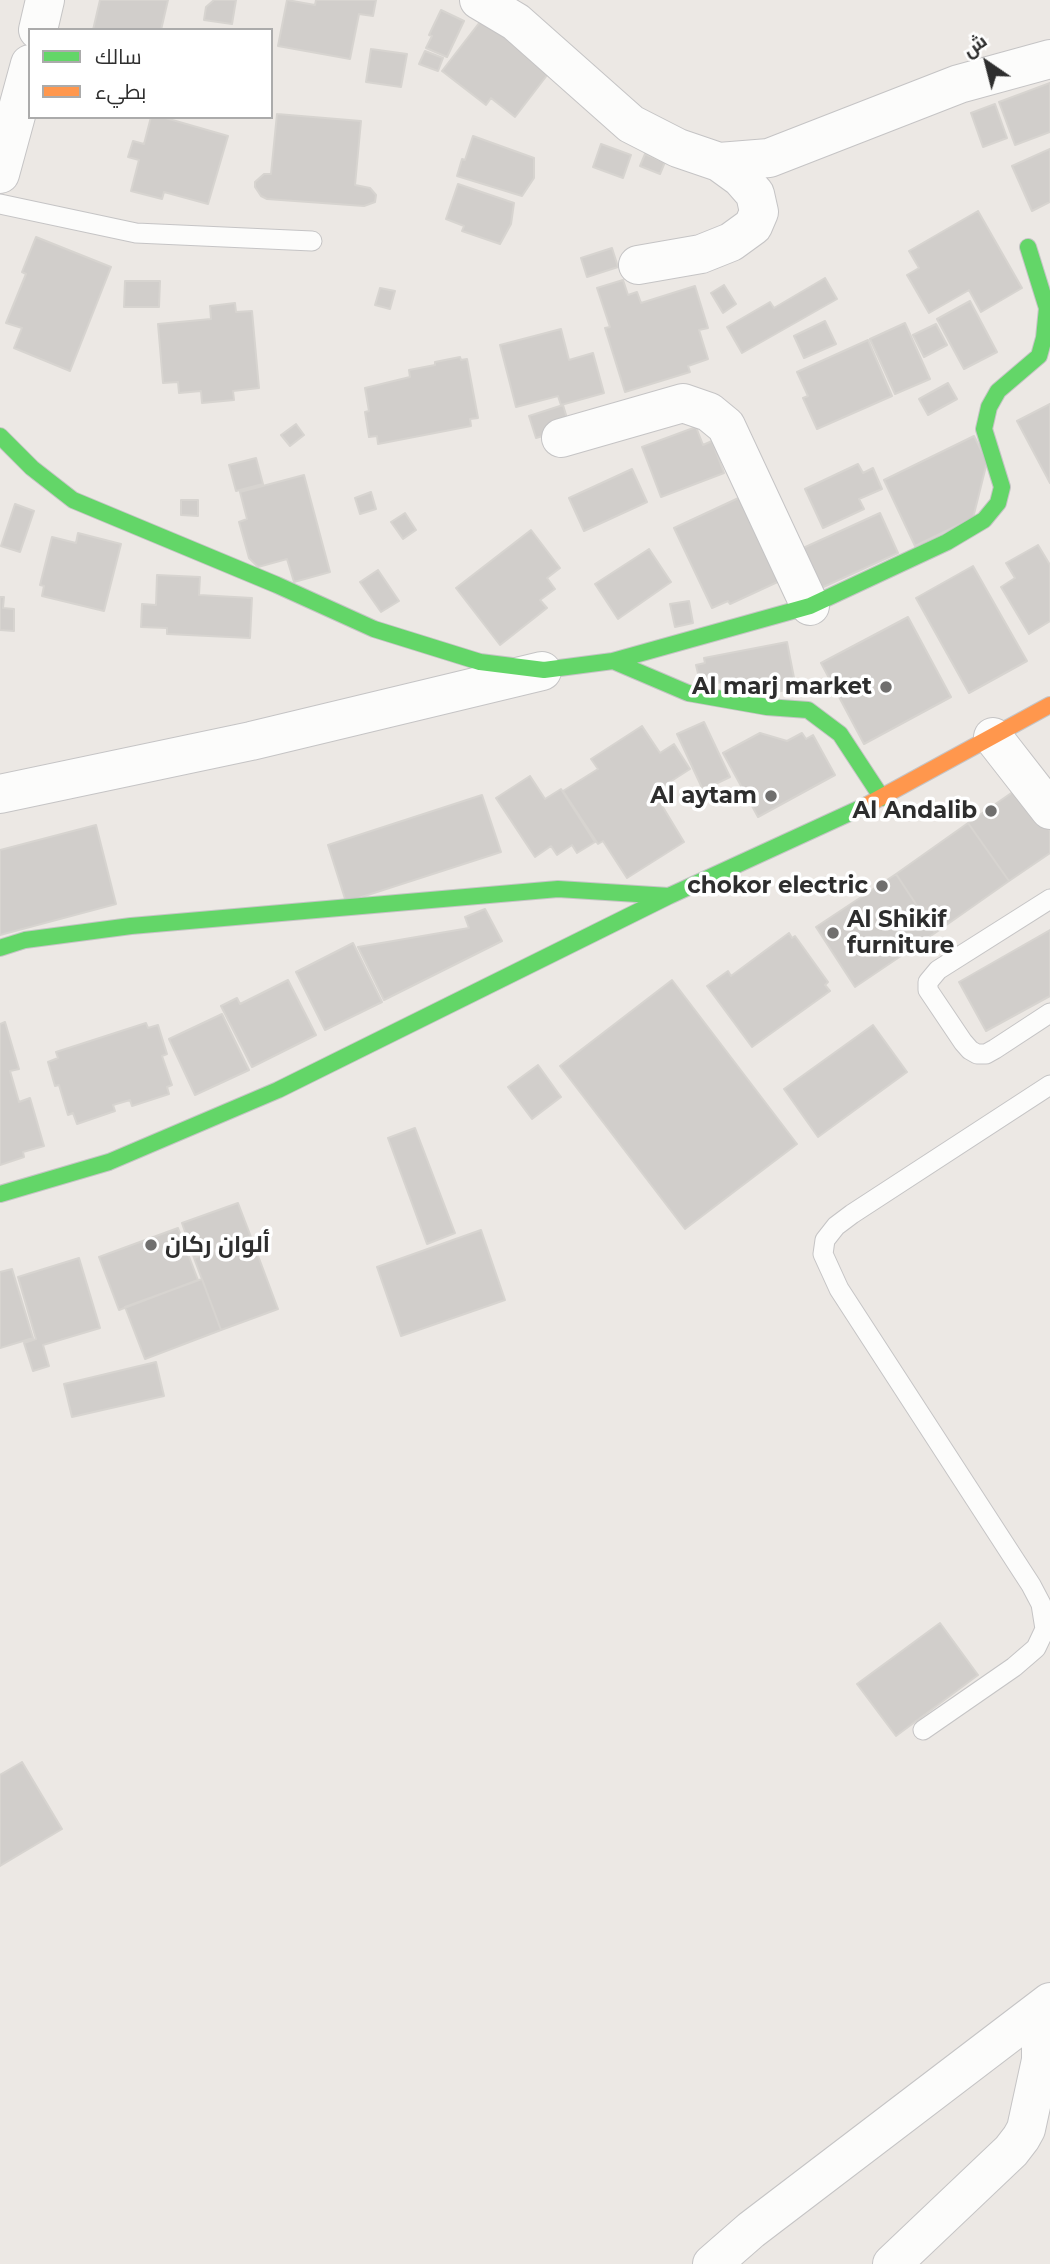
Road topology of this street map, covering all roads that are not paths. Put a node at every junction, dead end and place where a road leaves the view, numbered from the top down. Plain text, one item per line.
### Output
1 (45, 0) edge
2 (479, 0) edge
3 (38, 28) edge
4 (1050, 59) edge
5 (28, 71) edge
6 (719, 162) junction
7 (0, 174) edge
8 (0, 204) edge
9 (312, 241) dead end
10 (1028, 247) dead end
11 (638, 265) dead end
12 (0, 436) edge
13 (561, 438) dead end
14 (810, 607) junction
15 (613, 661) junction
16 (544, 670) junction
17 (1050, 705) edge
18 (993, 737) junction
19 (0, 794) edge
20 (882, 798) junction
21 (1050, 810) edge
22 (669, 897) junction
23 (1050, 899) edge
24 (0, 948) edge
25 (1050, 1013) edge
26 (1050, 1085) edge
27 (0, 1194) edge
28 (923, 1730) dead end
29 (1046, 2006) edge
30 (712, 2264) edge
31 (892, 2264) edge

1 - 3 street
2 - 6 street
4 - 6 street
5 - 7 street
6 - 11 street
8 - 9 lane
10 - 14 street
12 - 16 street
13 - 14 street
14 - 15 street
15 - 16 street
15 - 20 street
16 - 19 street
17 - 18 street
18 - 20 street
18 - 21 street
20 - 22 street
22 - 24 street
22 - 27 street
23 - 25 lane
26 - 28 lane
29 - 30 street
29 - 31 street

